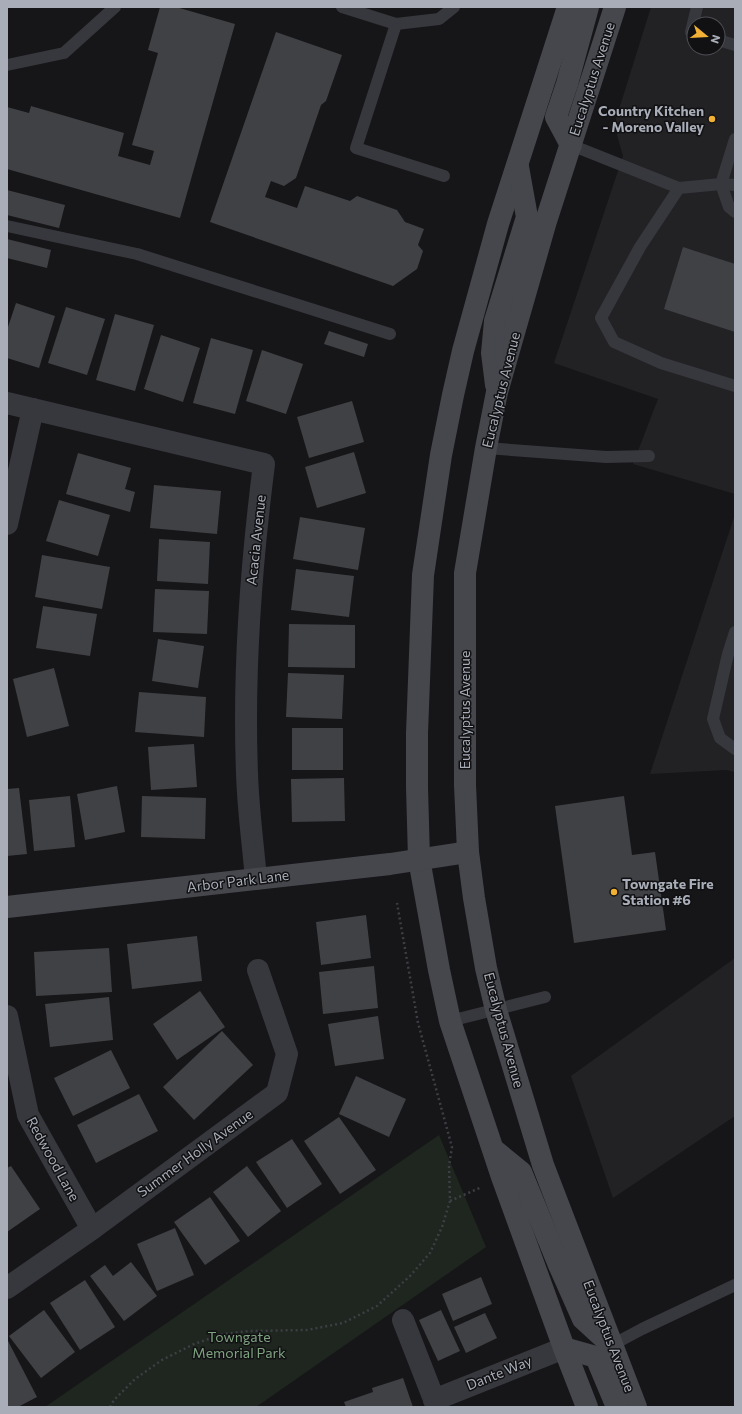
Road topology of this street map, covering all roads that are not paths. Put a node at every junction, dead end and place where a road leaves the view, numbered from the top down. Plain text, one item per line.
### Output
1 (115, 7) edge
2 (342, 7) edge
3 (454, 7) edge
4 (568, 7) edge
5 (588, 7) edge
6 (615, 7) edge
7 (396, 24) junction
8 (7, 65) edge
9 (735, 139) edge
10 (571, 145) junction
11 (518, 164) junction
12 (444, 176) dead end
13 (721, 184) junction
14 (735, 184) edge
15 (679, 188) junction
16 (735, 212) edge
17 (7, 226) edge
18 (390, 334) dead end
19 (735, 386) edge
20 (497, 392) junction
21 (7, 403) edge
22 (33, 409) junction
23 (486, 448) junction
24 (649, 456) dead end
25 (7, 524) edge
26 (735, 632) edge
27 (735, 749) edge
28 (468, 852) junction
29 (419, 859) junction
30 (256, 879) junction
31 (7, 907) edge
32 (258, 970) dead end
33 (545, 997) dead end
34 (496, 1010) junction
35 (7, 1016) edge
36 (450, 1021) junction
37 (494, 1150) junction
38 (92, 1229) junction
39 (735, 1285) edge
40 (7, 1288) edge
41 (403, 1320) dead end
42 (612, 1345) junction
43 (564, 1348) junction
44 (435, 1404) edge
45 (587, 1407) edge
46 (617, 1407) edge
47 (636, 1407) edge

1 - 8 lane
2 - 7 lane
3 - 7 lane
4 - 11 main road
5 - 10 main road
6 - 10 main road, Eucalyptus Avenue
7 - 12 lane
9 - 13 lane
10 - 15 lane
10 - 20 main road, Eucalyptus Avenue
11 - 20 main road
11 - 29 main road
13 - 14 lane
13 - 15 lane
13 - 16 lane
15 - 19 lane
17 - 18 lane
20 - 23 main road, Eucalyptus Avenue
21 - 22 street, Acacia Avenue
22 - 25 street
22 - 30 street, Acacia Avenue
23 - 24 lane
23 - 28 main road, Eucalyptus Avenue
26 - 27 lane
28 - 29 main road, Arbor Park Lane
28 - 34 main road, Eucalyptus Avenue
29 - 30 main road, Arbor Park Lane
29 - 36 main road
30 - 31 main road, Arbor Park Lane
32 - 38 street, Summer Holly Avenue
33 - 34 lane
34 - 36 lane
34 - 42 main road, Eucalyptus Avenue
35 - 38 street, Redwood Lane
36 - 37 main road
37 - 42 main road
37 - 43 main road
38 - 40 street, Summer Holly Avenue
39 - 42 lane
41 - 44 street
42 - 47 main road, Eucalyptus Avenue
43 - 44 street, Dante Way
43 - 45 main road
43 - 46 main road

